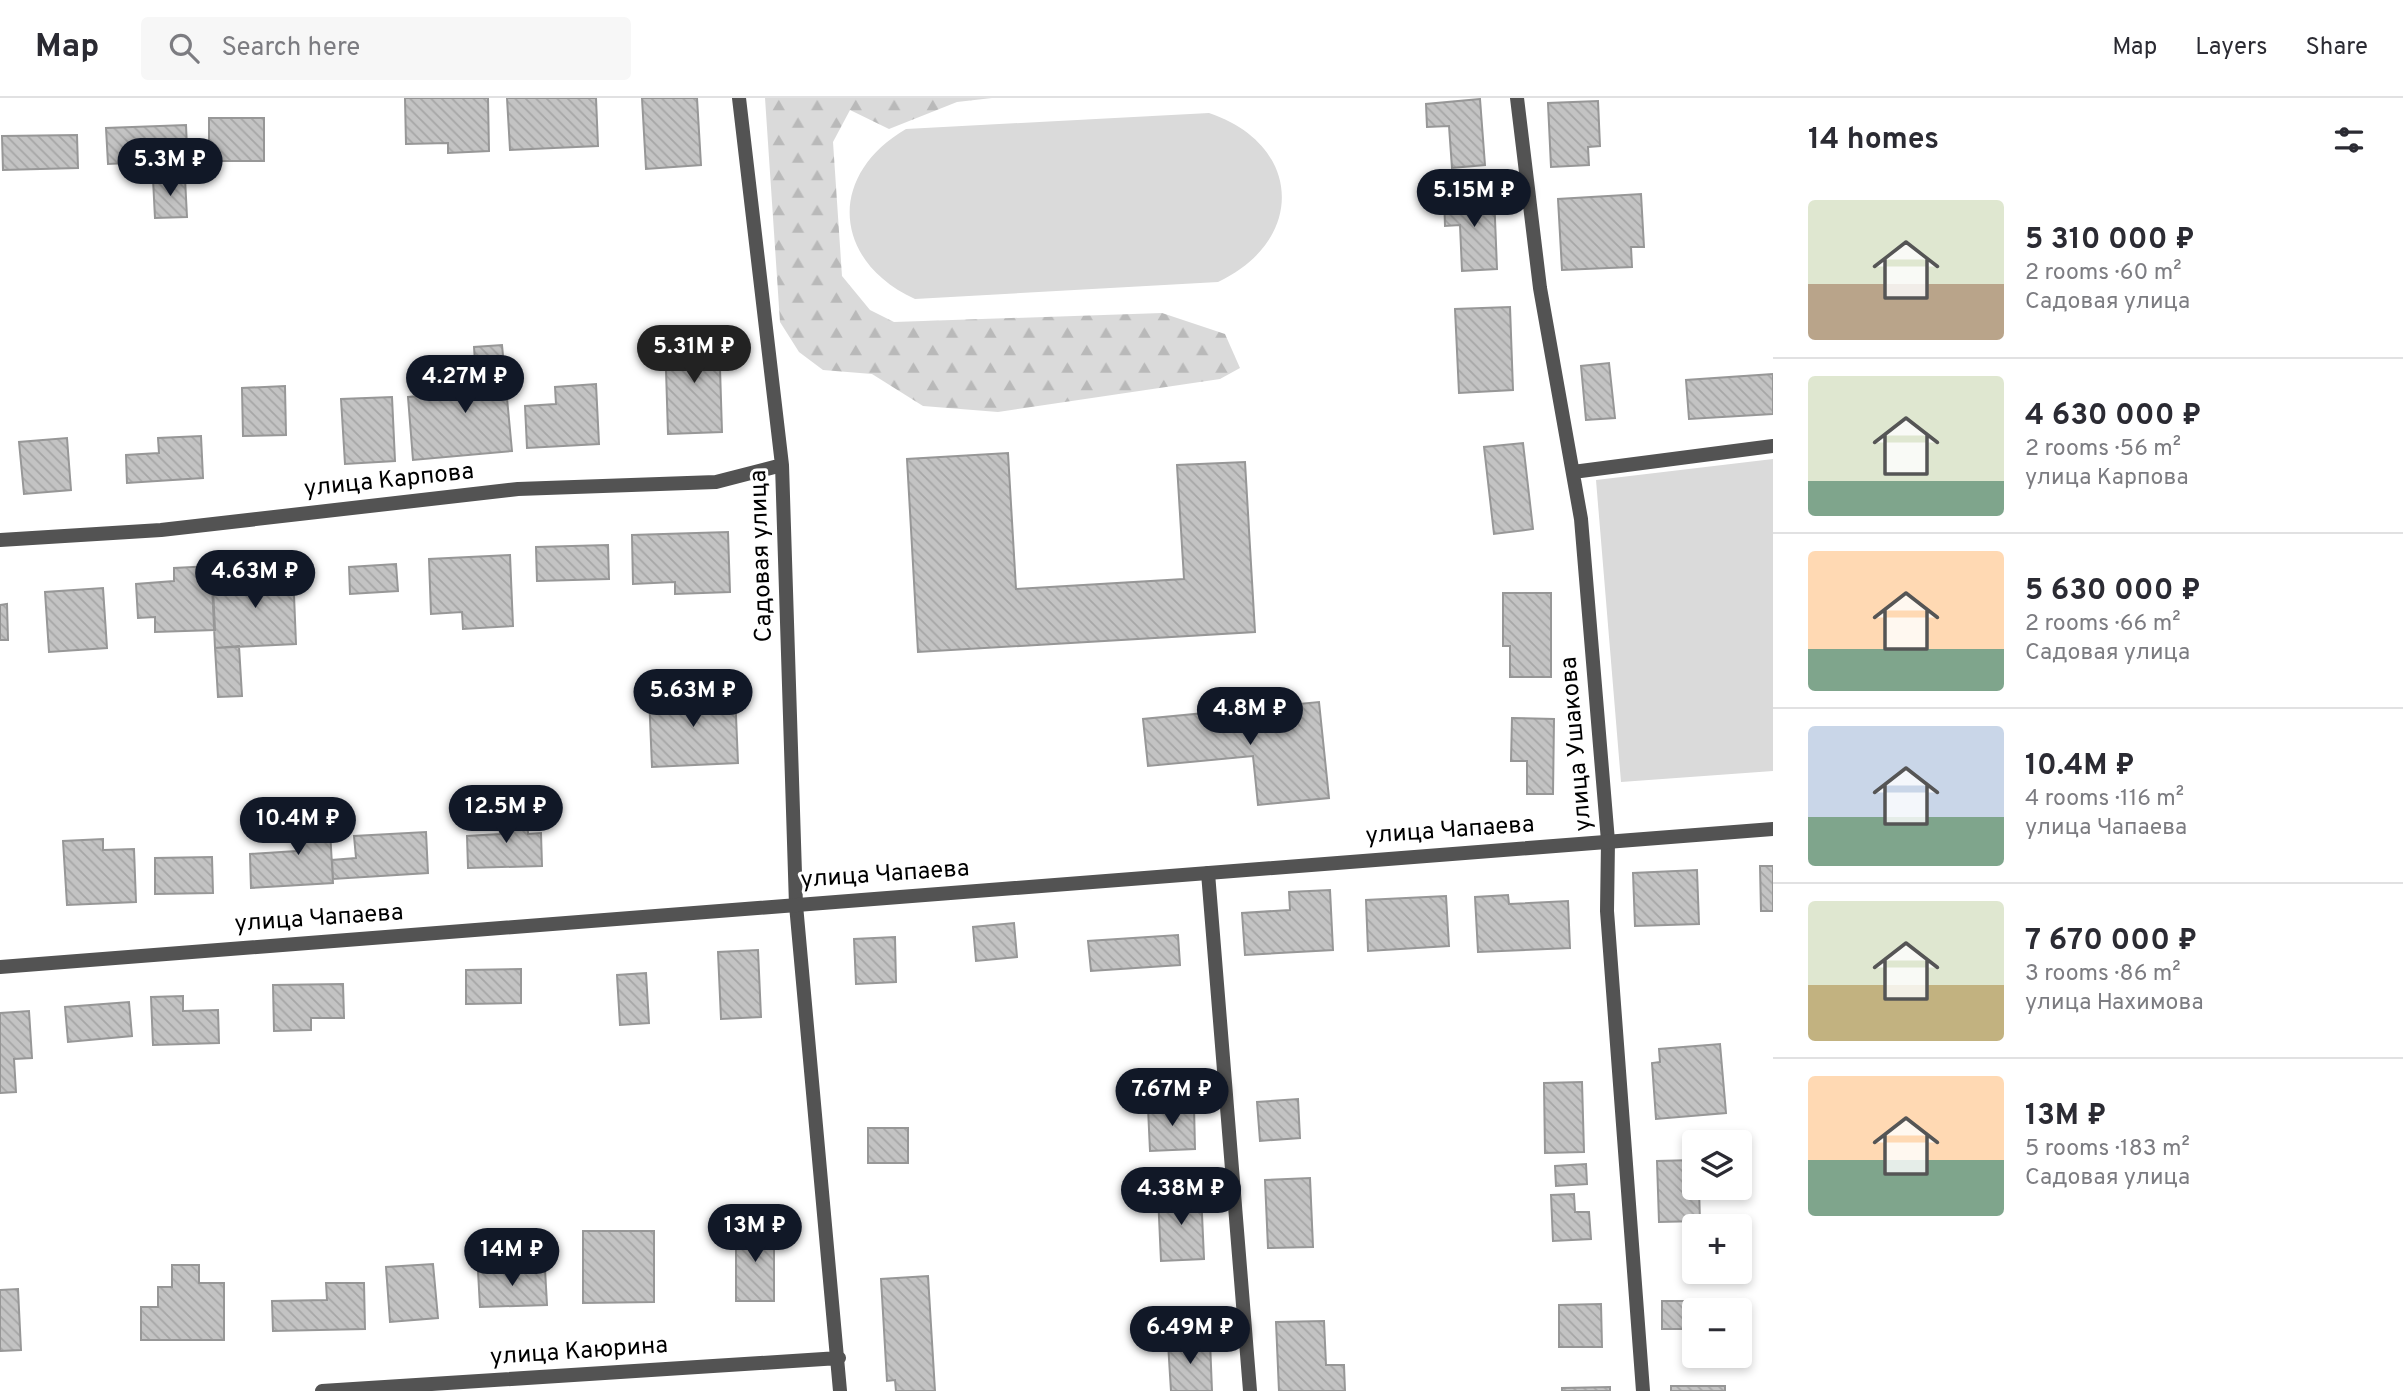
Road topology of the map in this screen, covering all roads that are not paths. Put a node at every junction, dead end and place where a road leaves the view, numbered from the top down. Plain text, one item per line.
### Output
1 (738, 98) edge
2 (1517, 98) edge
3 (1773, 446) edge
4 (782, 465) junction
5 (1573, 472) junction
6 (0, 540) edge
7 (1773, 829) edge
8 (1608, 841) junction
9 (1208, 873) junction
10 (796, 905) junction
11 (0, 967) edge
12 (839, 1358) junction
13 (322, 1391) edge
14 (840, 1391) edge
15 (1250, 1391) edge
16 (1643, 1391) edge

1 - 4 street, Садовая улица
2 - 5 street, улица Ушакова
3 - 5 street
4 - 6 street, улица Карпова
4 - 10 street, Садовая улица
5 - 8 street, улица Ушакова
7 - 8 street, улица Чапаева
8 - 9 street, улица Чапаева
8 - 16 street, улица Ушакова
9 - 10 street, улица Чапаева
9 - 15 street
10 - 11 street, улица Чапаева
10 - 12 street, Садовая улица
12 - 13 street, улица Каюрина
12 - 14 street, Садовая улица

